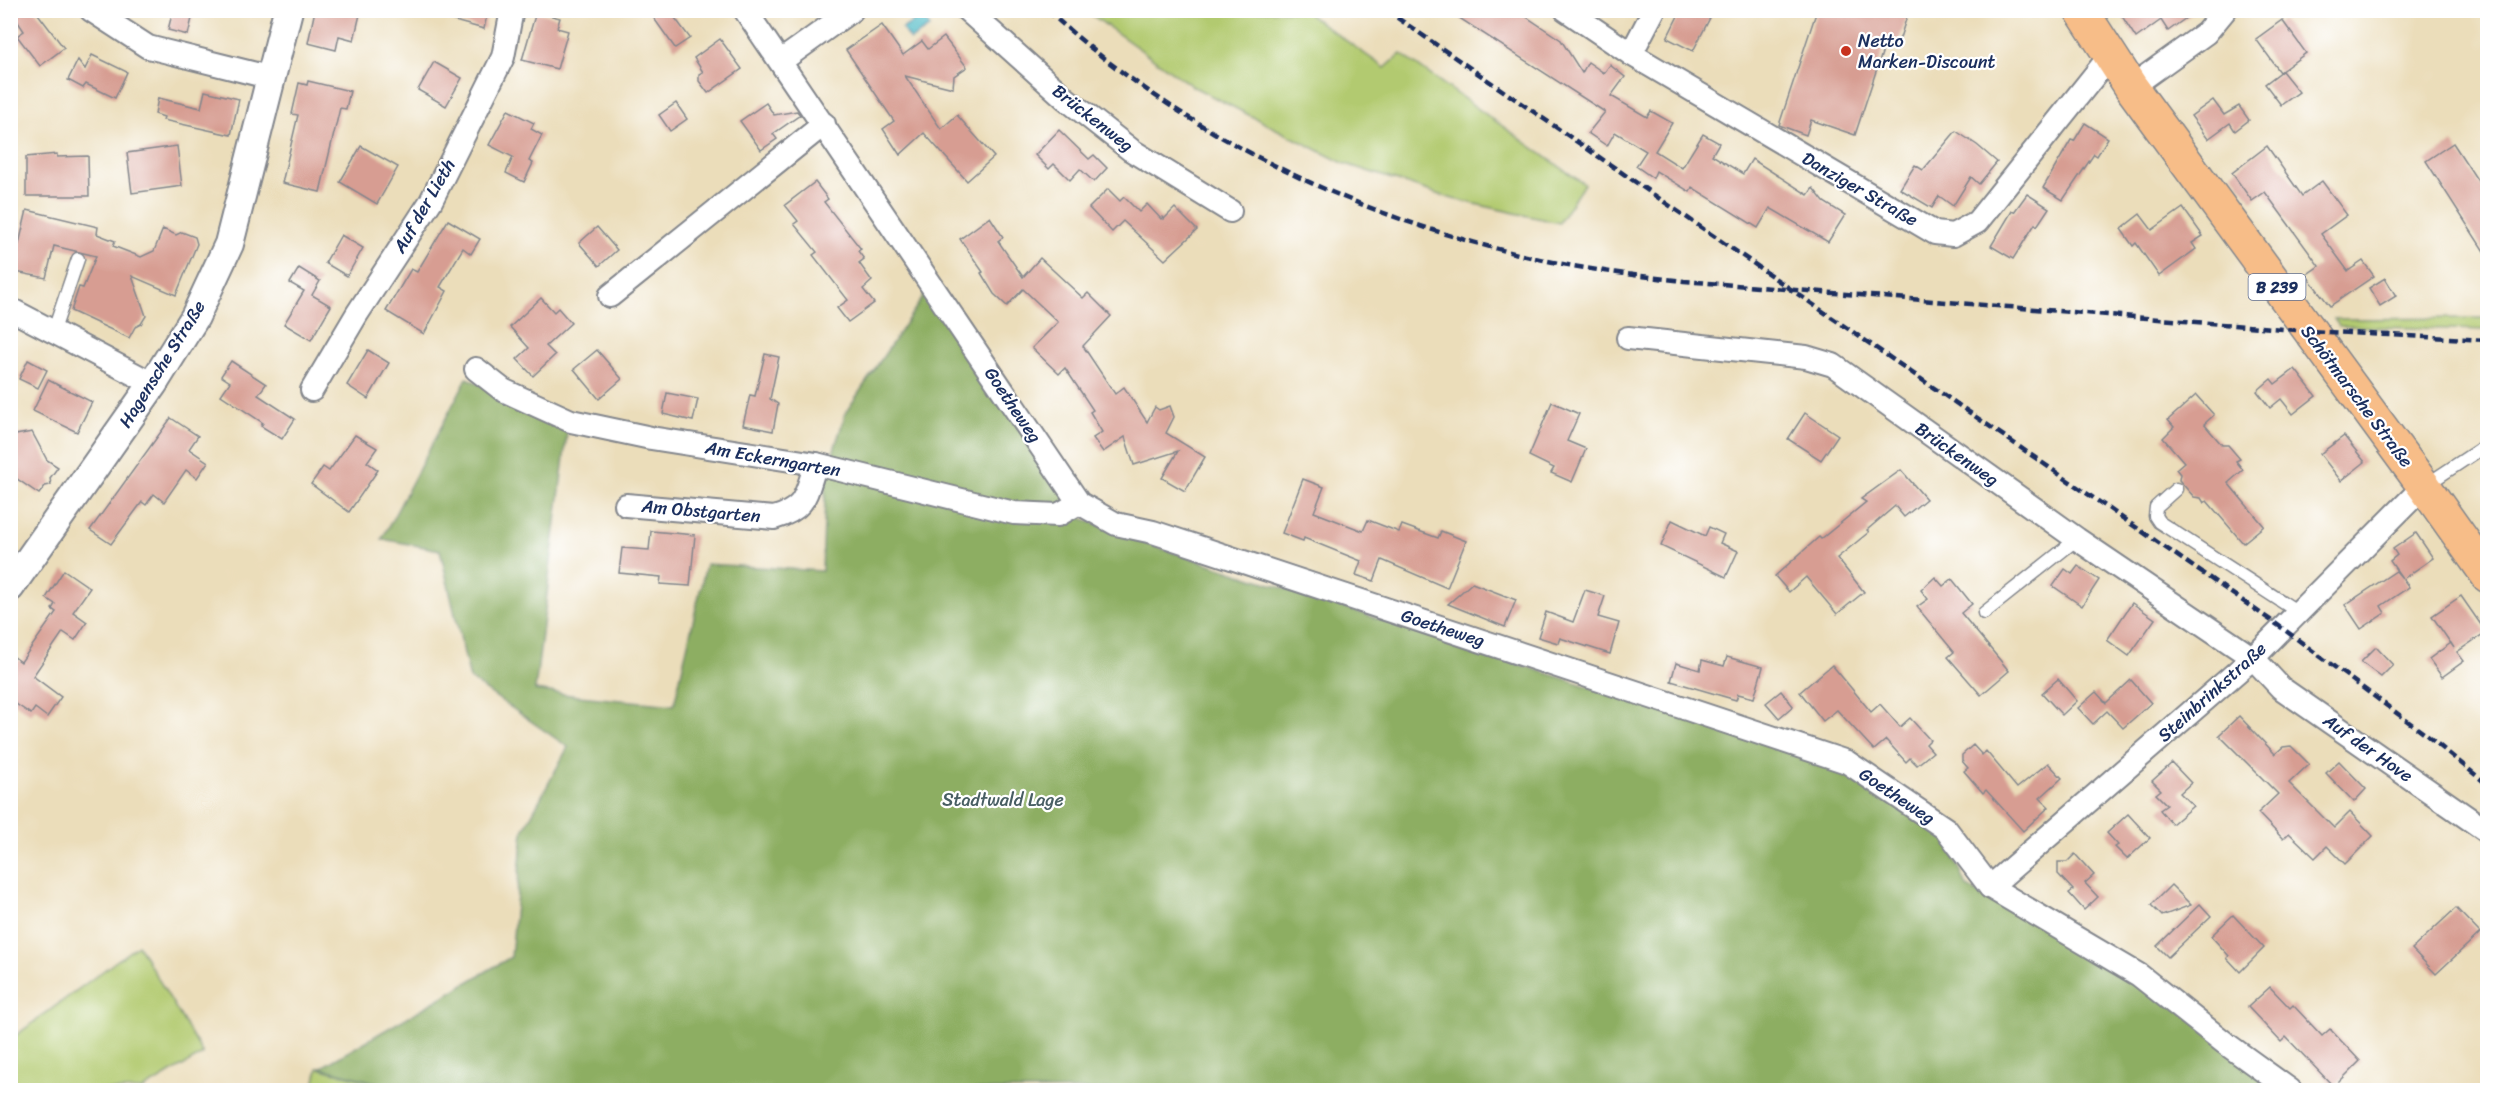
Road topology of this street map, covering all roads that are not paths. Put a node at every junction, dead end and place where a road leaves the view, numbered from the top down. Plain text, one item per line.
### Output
1 (92, 10) edge
2 (288, 10) edge
3 (512, 10) edge
4 (745, 10) edge
5 (852, 10) edge
6 (967, 10) edge
7 (1566, 10) edge
8 (1654, 10) edge
9 (2081, 10) edge
10 (2224, 10) edge
11 (1631, 54) junction
12 (2110, 56) junction
13 (781, 61) junction
14 (273, 78) junction
15 (2131, 87) junction
16 (824, 124) junction
17 (1230, 211) dead end
18 (78, 259) dead end
19 (610, 296) dead end
20 (10, 309) edge
21 (54, 330) junction
22 (1628, 338) dead end
23 (476, 369) dead end
24 (153, 384) junction
25 (312, 390) dead end
26 (2487, 444) edge
27 (816, 464) junction
28 (2424, 486) junction
29 (2176, 489) dead end
30 (1079, 503) junction
31 (626, 505) dead end
32 (2077, 539) junction
33 (2487, 576) edge
34 (10, 587) edge
35 (2298, 612) junction
36 (1984, 613) dead end
37 (2253, 658) junction
38 (2487, 832) edge
39 (1990, 886) junction
40 (2290, 1090) edge

1 - 14 street
2 - 14 street, Hagensche Straße
3 - 25 street, Auf der Lieth
4 - 13 street, Goetheweg
5 - 13 street
6 - 17 street, Brückenweg
7 - 11 street, Danziger Straße
8 - 11 street
9 - 12 main road, Schötmarsche Straße / B 239
10 - 15 street
11 - 12 street, Danziger Straße
12 - 15 main road, Schötmarsche Straße / B 239
13 - 16 street, Goetheweg
14 - 24 street, Hagensche Straße
15 - 28 main road, Schötmarsche Straße / B 239
16 - 19 street
16 - 30 street, Goetheweg
18 - 21 lane
20 - 21 street
21 - 24 street
22 - 32 street, Brückenweg
23 - 27 street, Am Eckerngarten
24 - 34 street, Hagensche Straße
26 - 28 lane
27 - 30 street, Am Eckerngarten
27 - 31 street, Am Obstgarten
28 - 33 main road, Schötmarsche Straße / B 239
28 - 35 street, Steinbrinkstraße
29 - 35 lane
30 - 39 street, Goetheweg
32 - 36 lane
32 - 37 street, Brückenweg
35 - 37 street, Steinbrinkstraße
37 - 38 street, Auf der Hove
37 - 39 street, Steinbrinkstraße
39 - 40 street, Goetheweg

